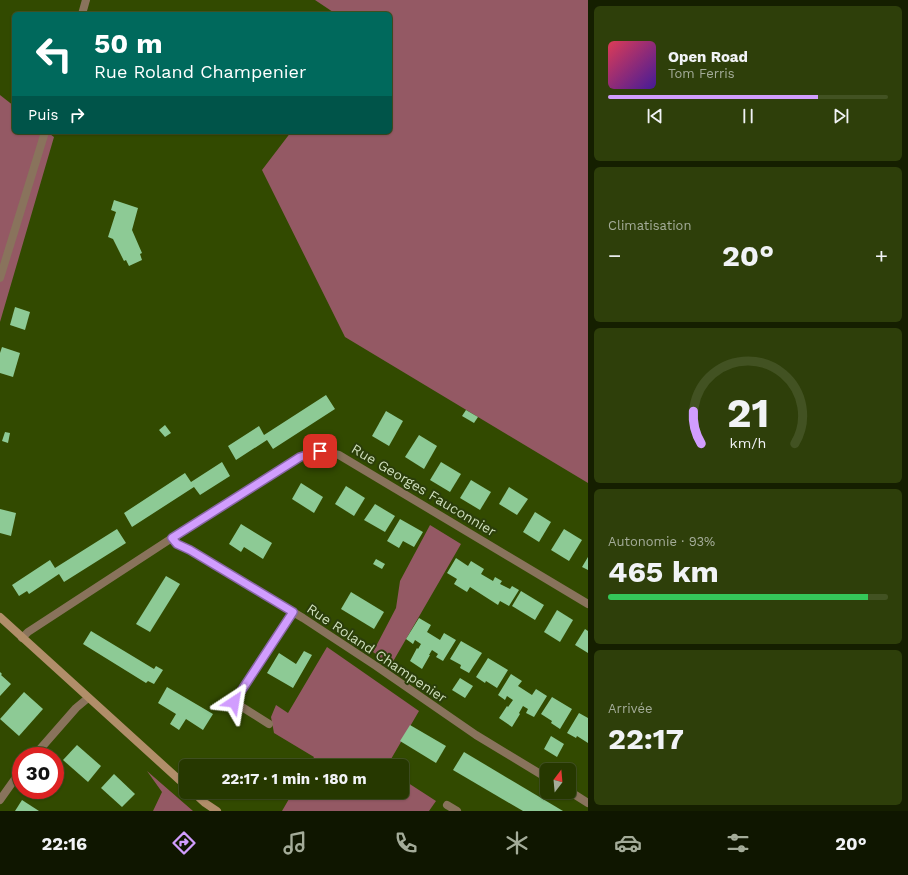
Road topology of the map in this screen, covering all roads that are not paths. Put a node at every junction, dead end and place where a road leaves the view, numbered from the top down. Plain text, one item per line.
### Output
1 (86, 0) edge
2 (83, 12) edge
3 (44, 134) edge
4 (0, 278) edge
5 (172, 538) junction
6 (588, 604) edge
7 (293, 612) junction
8 (0, 618) edge
9 (22, 638) junction
10 (88, 698) junction
11 (269, 724) dead end
12 (42, 747) edge
13 (540, 774) edge
14 (179, 780) edge
15 (12, 782) edge
16 (576, 795) edge
17 (201, 799) edge
18 (0, 800) edge
19 (588, 803) edge
20 (447, 805) dead end
21 (217, 811) edge
22 (457, 811) edge

1 - 2 street
3 - 4 street
5 - 6 street, Rue Georges Fauconnier
5 - 7 street, Rue Roland Champenier
5 - 9 street, Rue Georges Fauconnier
7 - 11 street
7 - 13 street, Rue Roland Champenier
8 - 9 street
9 - 10 street
10 - 12 street
10 - 14 street
15 - 18 street
16 - 19 street
17 - 21 street
20 - 22 street

